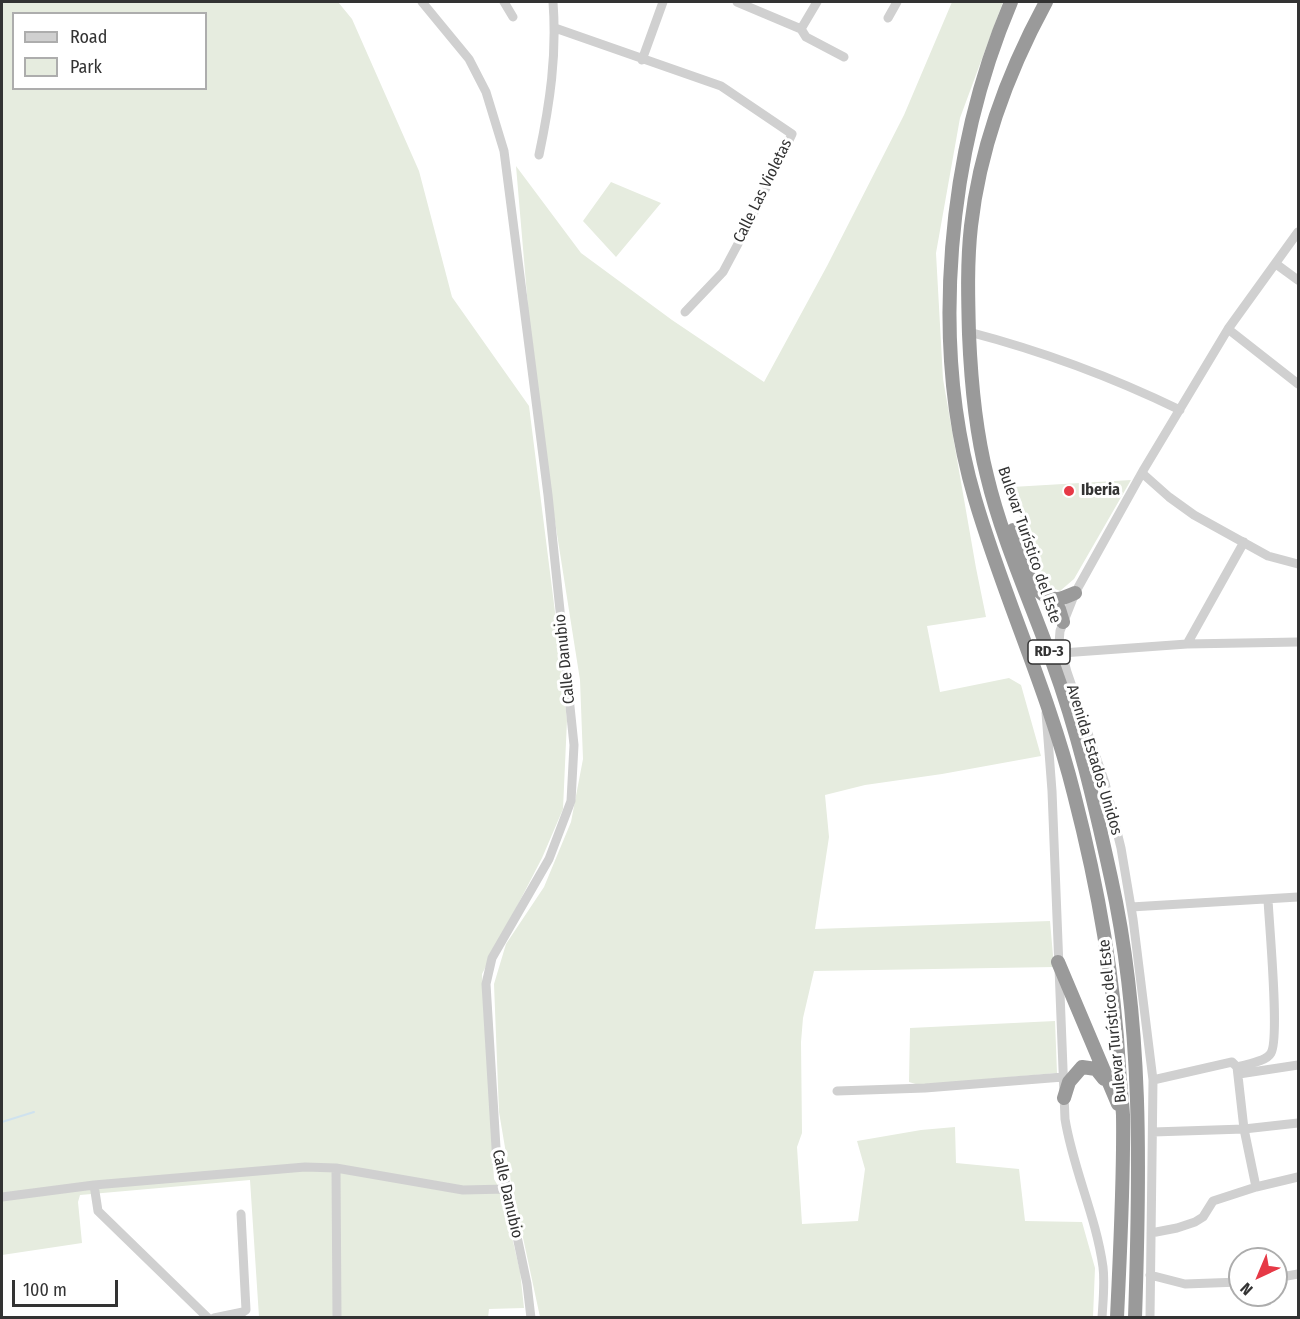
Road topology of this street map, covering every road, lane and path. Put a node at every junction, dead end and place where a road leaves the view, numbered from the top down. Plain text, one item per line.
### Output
1 (422, 2) edge
2 (504, 2) edge
3 (554, 2) edge
4 (663, 2) edge
5 (737, 2) edge
6 (817, 2) edge
7 (897, 2) edge
8 (1011, 2) edge
9 (1046, 2) edge
10 (513, 17) dead end
11 (888, 18) dead end
12 (555, 28) junction
13 (801, 29) junction
14 (844, 57) dead end
15 (642, 60) junction
16 (539, 155) dead end
17 (1299, 232) edge
18 (1276, 264) junction
19 (1299, 280) edge
20 (685, 312) dead end
21 (1228, 329) junction
22 (969, 332) junction
23 (971, 376) junction
24 (1299, 384) edge
25 (1180, 410) junction
26 (1142, 473) junction
27 (1244, 542) junction
28 (1299, 564) edge
29 (1075, 593) junction
30 (1049, 597) junction
31 (1063, 622) junction
32 (1299, 642) edge
33 (1187, 644) junction
34 (1062, 653) junction
35 (1044, 697) junction
36 (1299, 897) edge
37 (1268, 899) junction
38 (1131, 907) junction
39 (1058, 962) junction
40 (1299, 1065) edge
41 (1238, 1070) junction
42 (1063, 1077) junction
43 (1153, 1080) junction
44 (1111, 1087) junction
45 (837, 1091) dead end
46 (1064, 1098) junction
47 (1123, 1113) junction
48 (1299, 1123) edge
49 (1244, 1129) junction
50 (1153, 1132) junction
51 (336, 1168) junction
52 (1299, 1177) edge
53 (94, 1185) junction
54 (1256, 1187) junction
55 (507, 1189) junction
56 (2, 1197) edge
57 (241, 1214) dead end
58 (1151, 1233) junction
59 (1150, 1275) junction
60 (1228, 1282) edge
61 (208, 1317) edge
62 (214, 1317) edge
63 (337, 1317) edge
64 (531, 1317) edge
65 (1102, 1317) edge
66 (1117, 1317) edge
67 (1135, 1317) edge
68 (1149, 1317) edge

1 - 55 street, Calle Danubio
2 - 10 street
3 - 12 street
4 - 15 street
5 - 13 street
6 - 13 street
7 - 11 street
8 - 35 highway, Bulevar Turístico del Este / RD-3
9 - 22 highway, Bulevar Turístico del Este / RD-3
12 - 15 street, Calle Las Violetas
12 - 16 street
13 - 14 street
15 - 20 street, Calle Las Violetas
17 - 18 street, Avenida Estados Unidos
18 - 19 street
18 - 21 street, Avenida Estados Unidos
21 - 24 street
21 - 25 street, Avenida Estados Unidos
22 - 23 highway, Bulevar Turístico del Este / RD-3
22 - 25 street
23 - 30 highway
23 - 67 highway, Bulevar Turístico del Este / RD-3
25 - 26 street, Avenida Estados Unidos
26 - 27 street
26 - 29 street, Avenida Estados Unidos
27 - 28 street
27 - 33 street
29 - 30 highway
29 - 31 street, Avenida Estados Unidos
30 - 31 highway
31 - 34 street, Avenida Estados Unidos
32 - 33 street
33 - 34 street
34 - 38 street, Avenida Estados Unidos
35 - 39 street, Avenida Estados Unidos
35 - 47 highway, Bulevar Turístico del Este / RD-3
36 - 37 street
37 - 38 street
37 - 41 street
38 - 43 street, Avenida Estados Unidos
39 - 42 street, Avenida Estados Unidos
39 - 44 highway
40 - 41 street
41 - 43 street
41 - 49 street
42 - 45 street
42 - 46 street, Avenida Estados Unidos
43 - 50 street, Avenida Estados Unidos
44 - 46 highway
44 - 47 highway
46 - 65 street, Avenida Estados Unidos
47 - 66 highway, Bulevar Turístico del Este / RD-3
48 - 49 street
49 - 50 street
49 - 54 street
50 - 58 street, Avenida Estados Unidos
51 - 53 street
51 - 55 street
51 - 63 street
52 - 54 street
53 - 56 street
53 - 61 street
54 - 58 street
55 - 64 street, Calle Danubio
57 - 62 street
58 - 59 street, Avenida Estados Unidos
59 - 60 street
59 - 68 street, Avenida Estados Unidos

